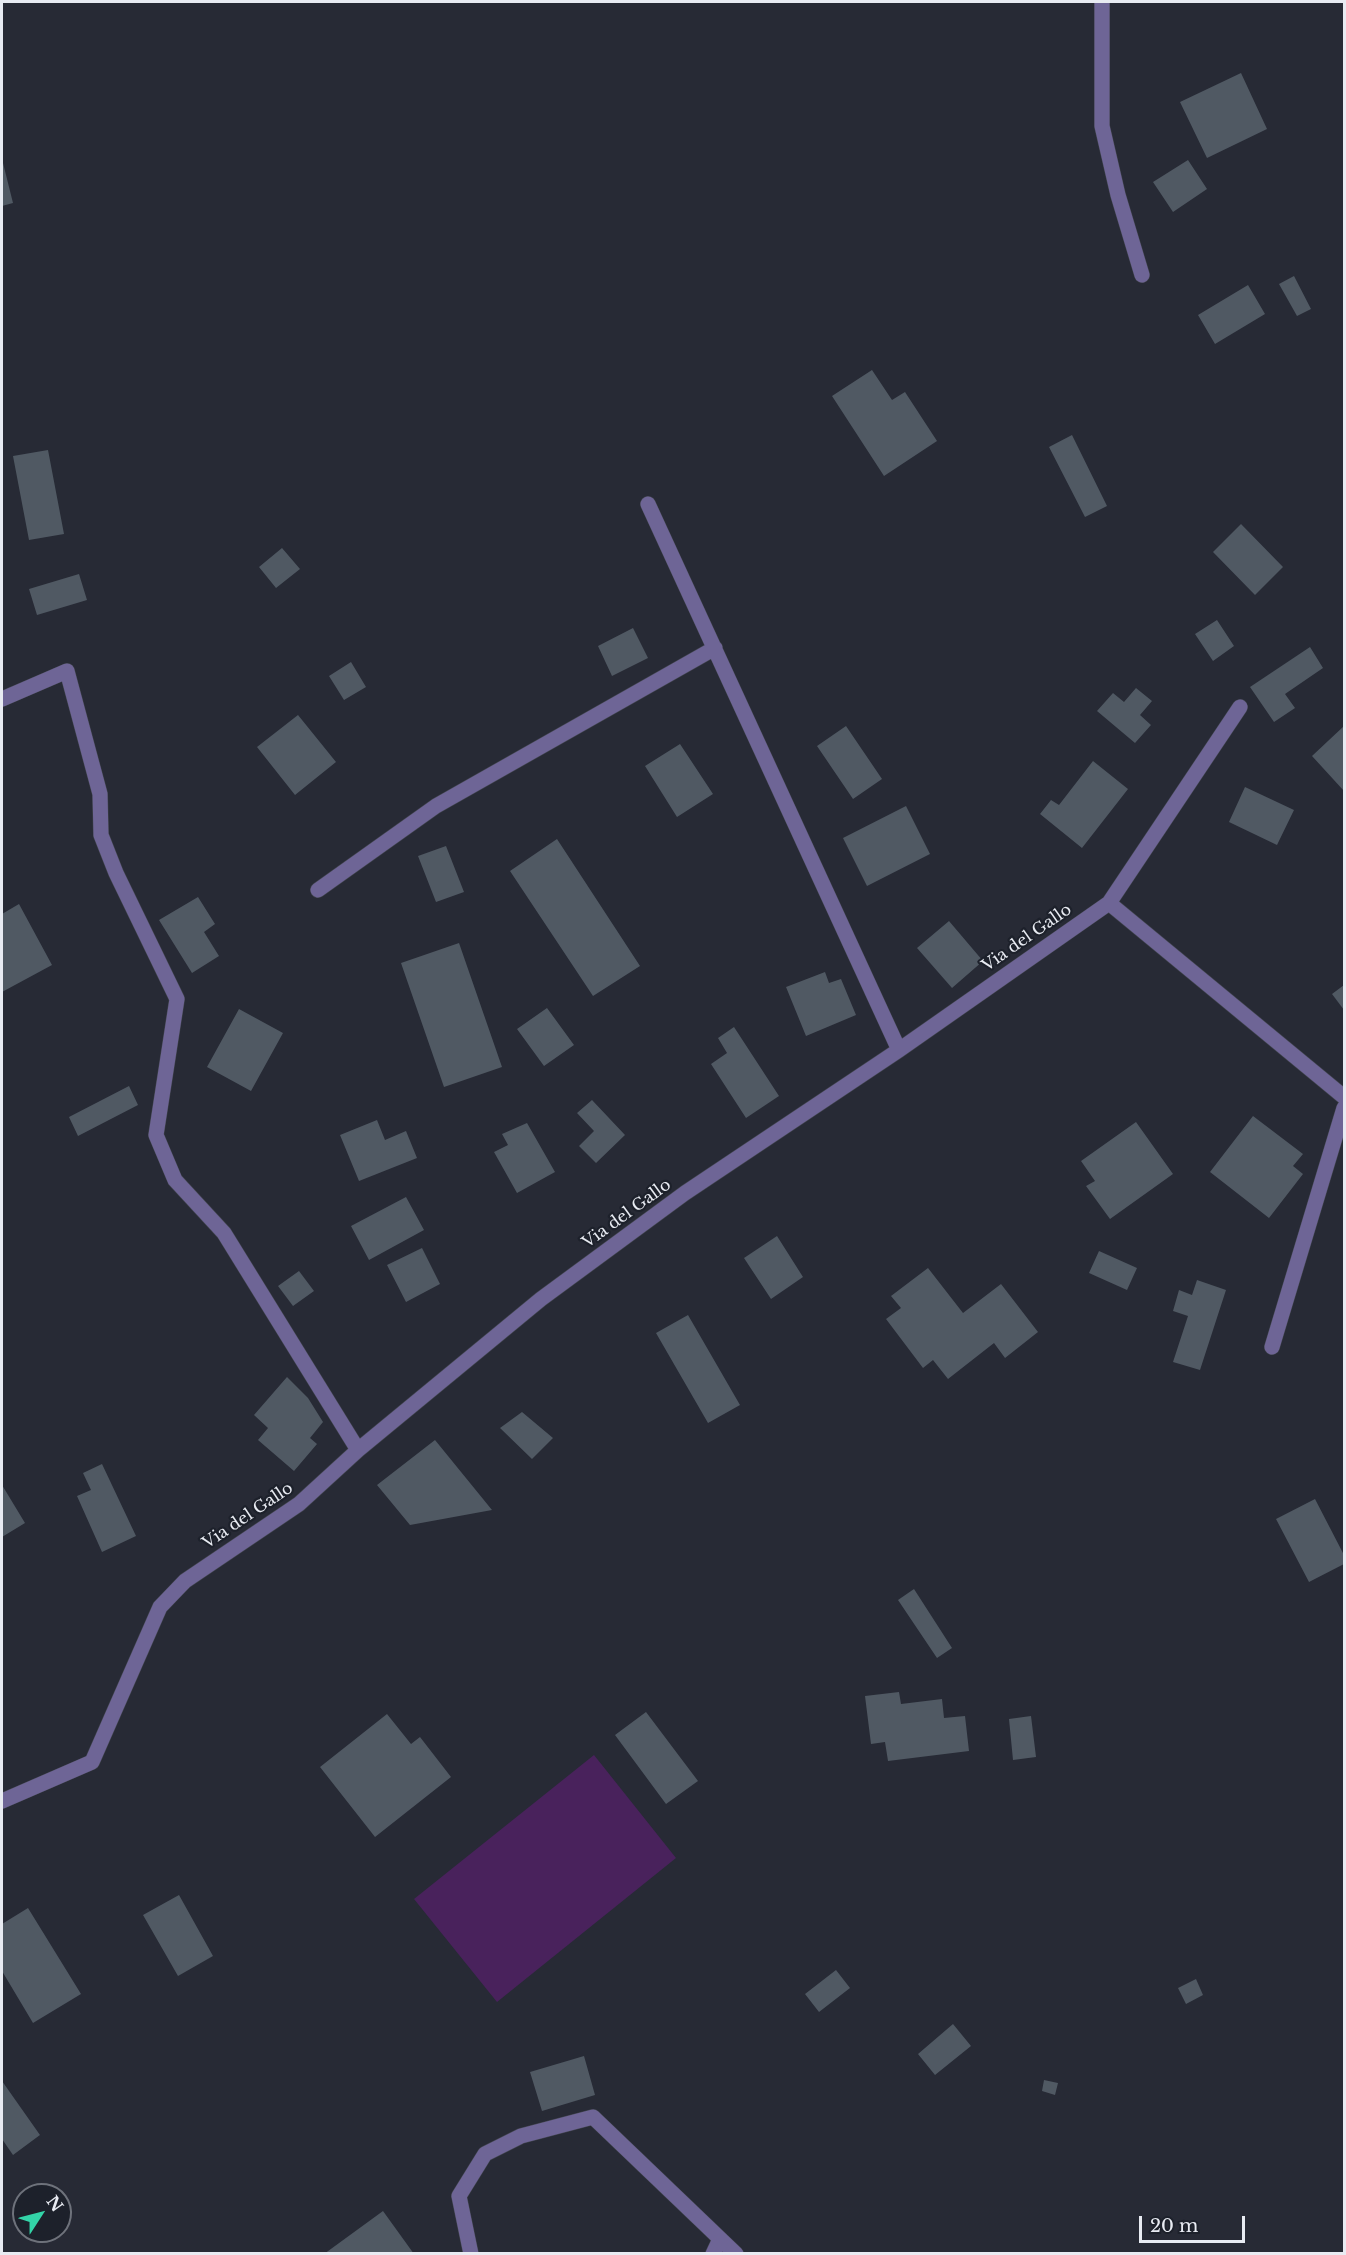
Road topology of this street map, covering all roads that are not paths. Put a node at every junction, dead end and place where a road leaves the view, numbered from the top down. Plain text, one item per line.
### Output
1 (1102, 2) edge
2 (1142, 275) dead end
3 (648, 504) dead end
4 (715, 648) junction
5 (2, 699) edge
6 (1240, 707) dead end
7 (318, 890) dead end
8 (1109, 903) junction
9 (899, 1050) junction
10 (1344, 1097) edge
11 (1344, 1108) edge
12 (1272, 1347) dead end
13 (358, 1450) junction
14 (2, 1801) edge
15 (720, 2239) junction
16 (471, 2253) edge
17 (713, 2253) edge
18 (736, 2253) edge

1 - 2 street
3 - 4 street
4 - 7 street
4 - 9 street
5 - 13 street
6 - 8 street
8 - 9 street, Via del Gallo
8 - 10 street
9 - 13 street, Via del Gallo
11 - 12 street
13 - 14 street, Via del Gallo
15 - 16 street
15 - 17 street
15 - 18 street

